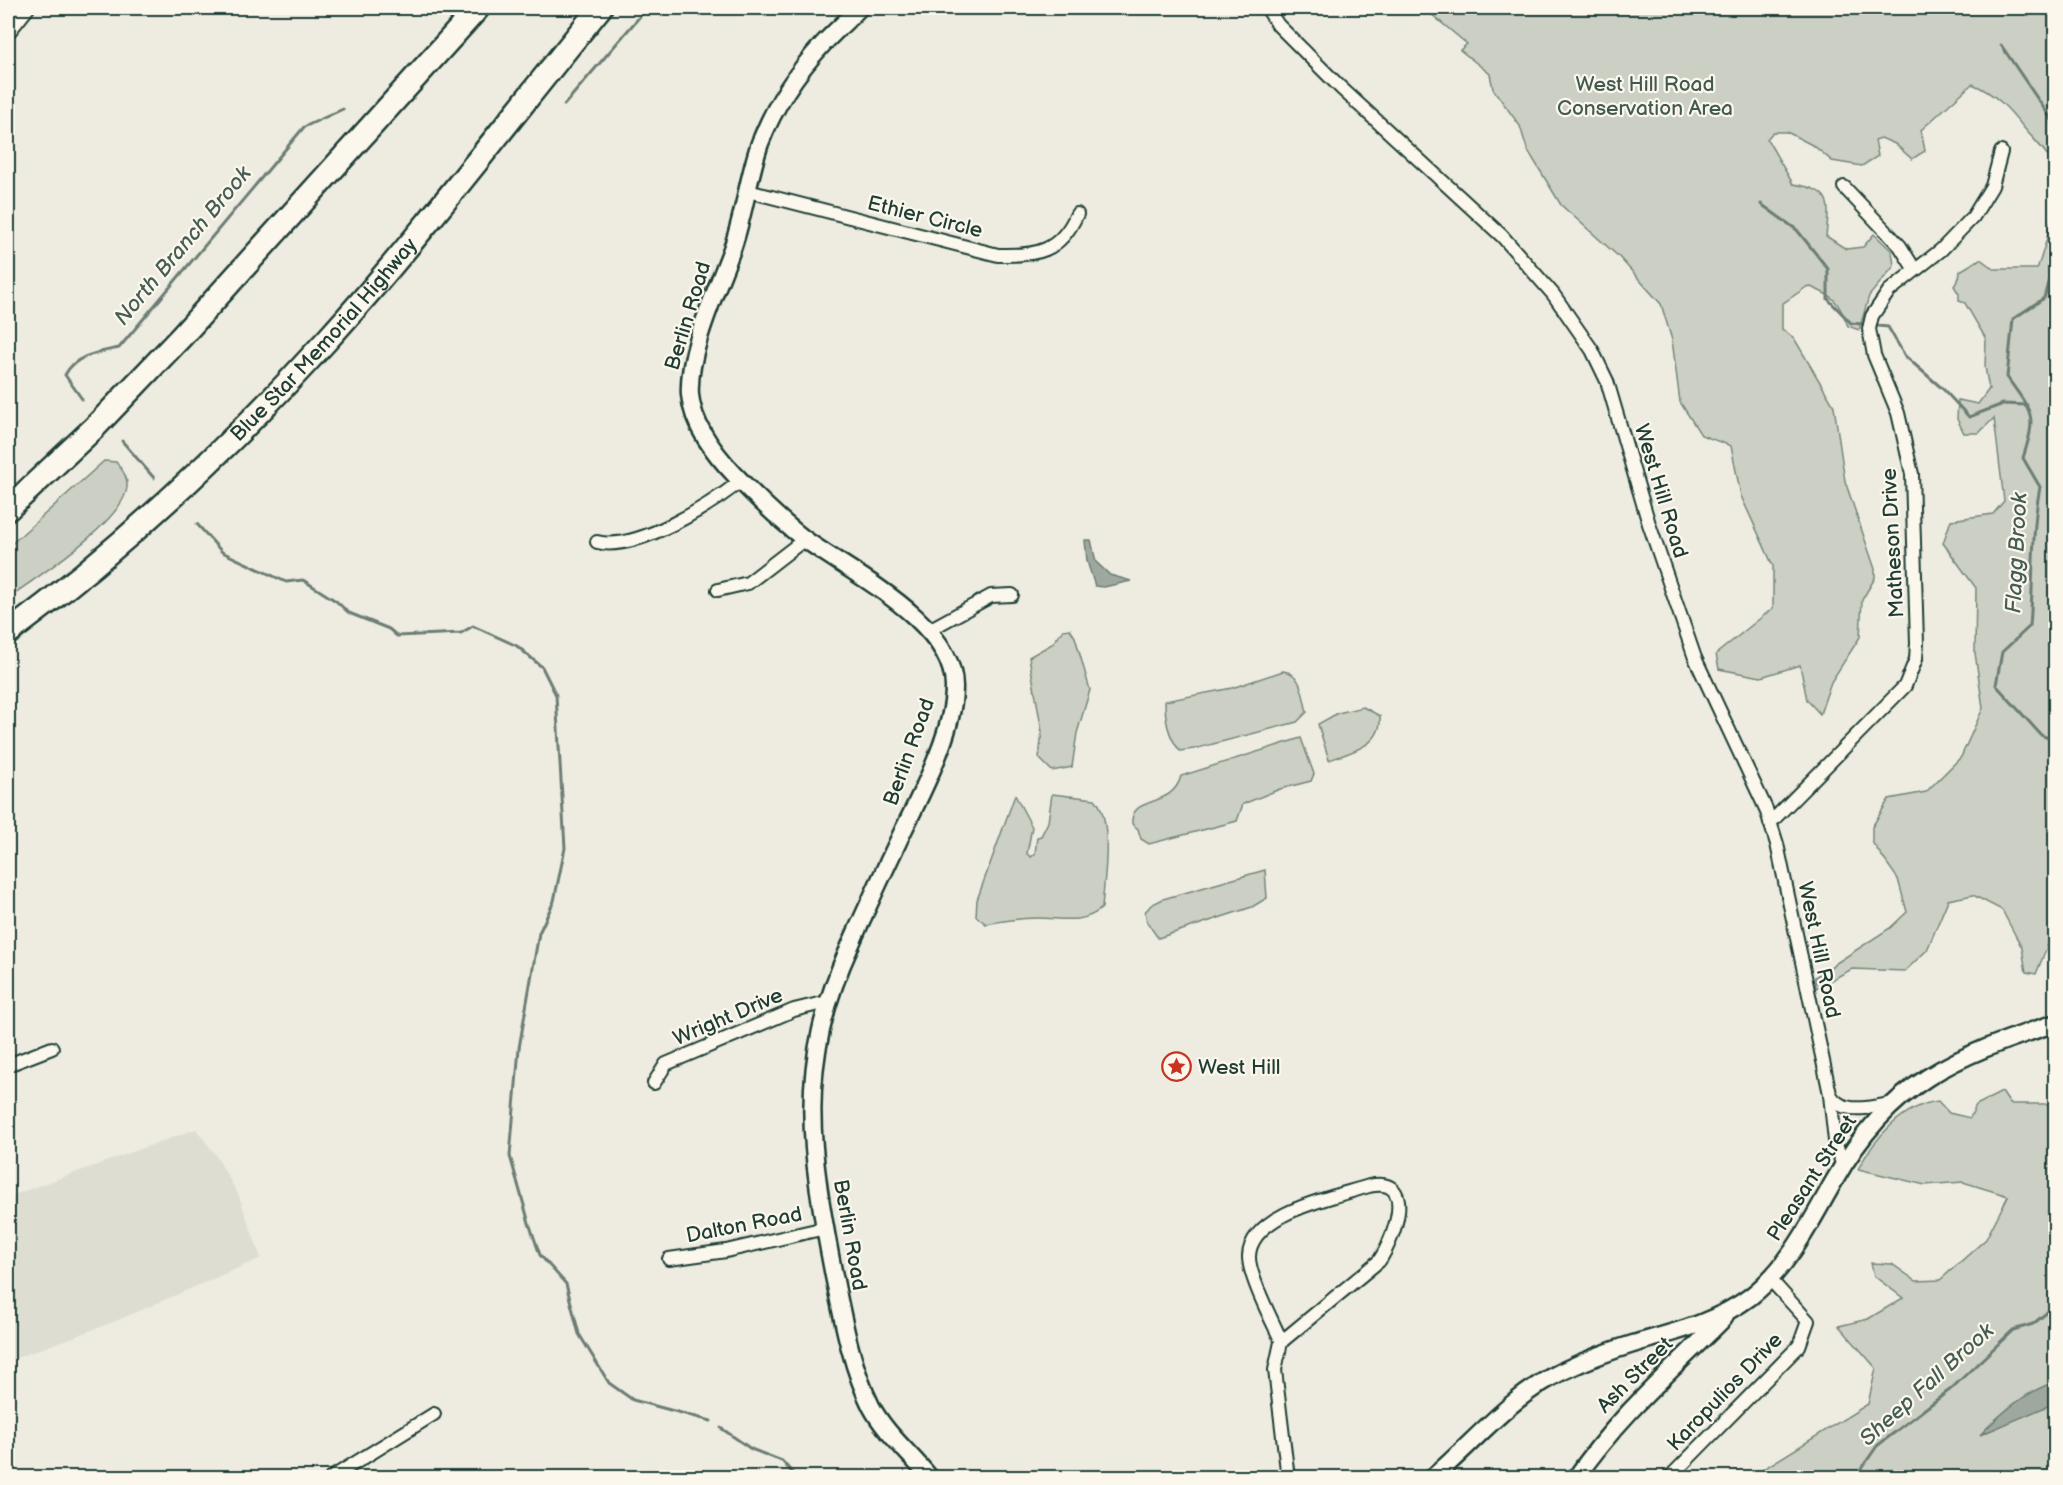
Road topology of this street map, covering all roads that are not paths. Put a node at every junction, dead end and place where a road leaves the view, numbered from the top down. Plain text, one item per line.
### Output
1 (28, 8) edge
2 (478, 8) edge
3 (600, 8) edge
4 (859, 8) edge
5 (1267, 8) edge
6 (8, 33) edge
7 (2001, 152) dead end
8 (1844, 187) dead end
9 (748, 191) junction
10 (1077, 214) dead end
11 (1915, 270) junction
12 (741, 481) junction
13 (8, 509) edge
14 (805, 539) junction
15 (597, 542) dead end
16 (718, 590) dead end
17 (1012, 595) dead end
18 (927, 631) junction
19 (8, 633) edge
20 (1770, 823) junction
21 (827, 1002) junction
22 (2055, 1023) edge
23 (52, 1048) dead end
24 (8, 1065) edge
25 (654, 1083) dead end
26 (1830, 1094) junction
27 (1890, 1104) junction
28 (1843, 1167) junction
29 (825, 1228) junction
30 (669, 1259) dead end
31 (1769, 1278) junction
32 (1731, 1310) junction
33 (1667, 1335) junction
34 (1281, 1342) junction
35 (1678, 1361) junction
36 (434, 1414) dead end
37 (1672, 1475) dead end
38 (331, 1478) edge
39 (930, 1478) edge
40 (1288, 1478) edge
41 (1432, 1478) edge
42 (1576, 1478) edge

1 - 6 street
2 - 13 highway
3 - 19 highway, Blue Star Memorial Highway
4 - 9 street, Berlin Road
5 - 20 street, West Hill Road
7 - 11 street, Matheson Drive
8 - 11 street
9 - 10 street, Ethier Circle
9 - 12 street, Berlin Road
11 - 20 street, Matheson Drive
12 - 14 street, Berlin Road
12 - 15 street
14 - 16 street
14 - 18 street, Berlin Road
17 - 18 street
18 - 21 street, Berlin Road
20 - 26 street, West Hill Road
21 - 25 street, Wright Drive
21 - 29 street, Berlin Road
22 - 27 street, Pleasant Street
23 - 24 street
26 - 27 street
26 - 28 street, West Hill Road
27 - 28 street, Pleasant Street
28 - 31 street, Pleasant Street
29 - 30 street, Dalton Road
29 - 39 street, Berlin Road
31 - 32 street, Pleasant Street
31 - 37 street, Karopulios Drive
32 - 33 street, Pleasant Street
32 - 35 street, Ash Street
33 - 35 street
33 - 41 street, Pleasant Street
34 - 34 street
34 - 40 street
35 - 42 street, Ash Street
36 - 38 street

